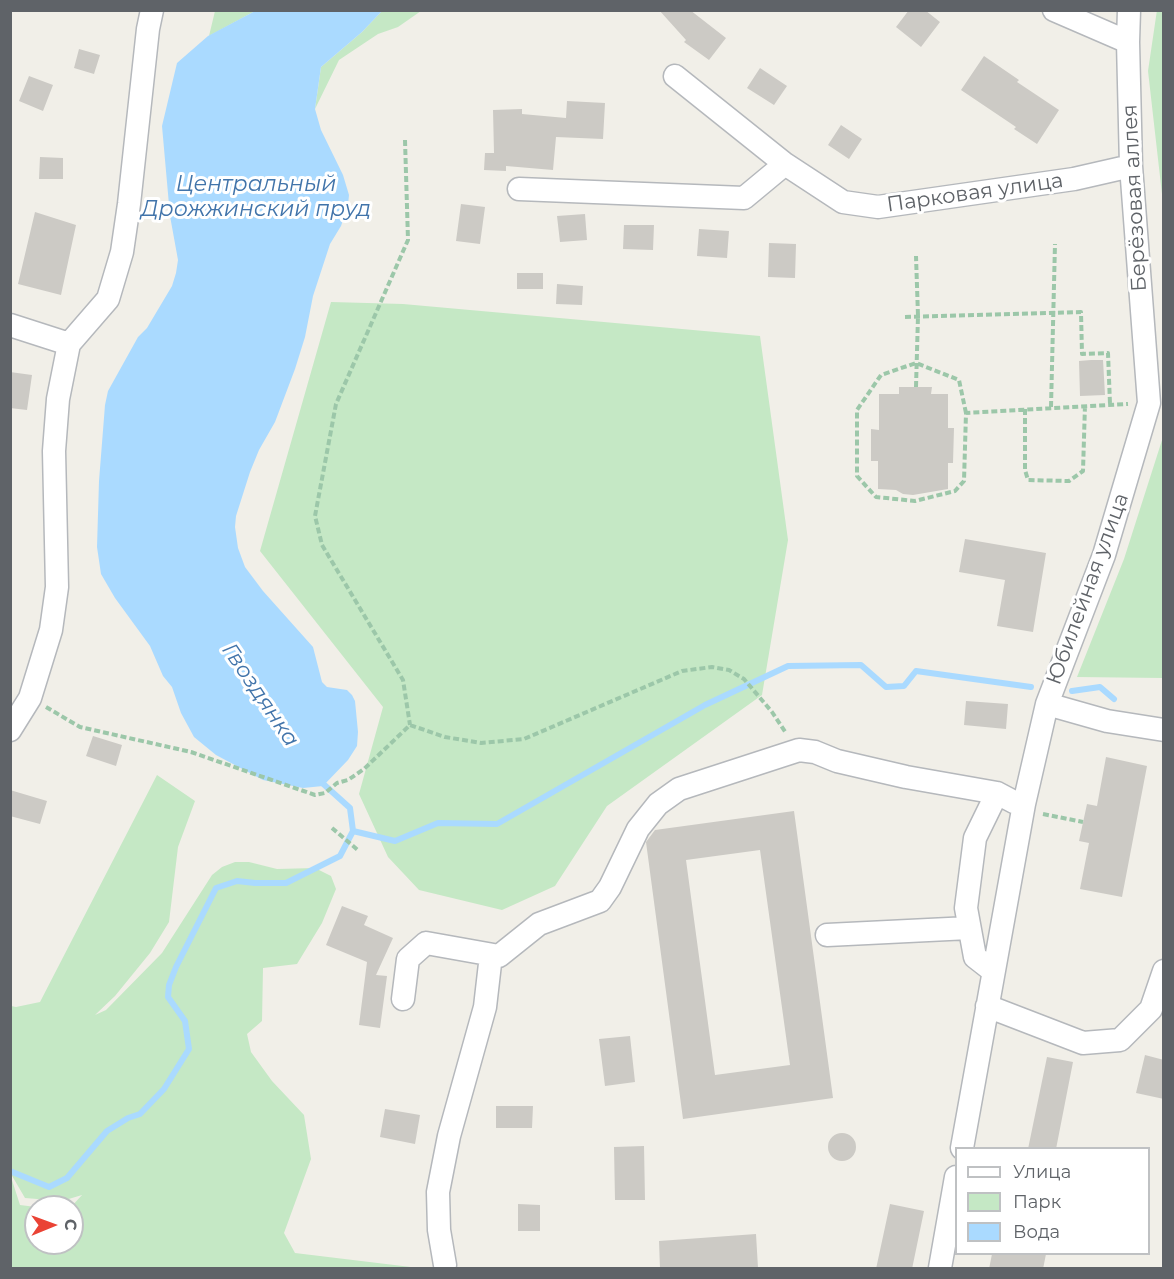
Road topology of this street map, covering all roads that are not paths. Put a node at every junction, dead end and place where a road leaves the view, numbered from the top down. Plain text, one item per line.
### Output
1 (152, 10) edge
2 (1054, 10) edge
3 (1129, 10) edge
4 (1128, 42) junction
5 (675, 75) dead end
6 (785, 164) junction
7 (1131, 166) junction
8 (519, 189) dead end
9 (10, 325) edge
10 (69, 344) junction
11 (1155, 399) edge
12 (1047, 704) junction
13 (10, 730) edge
14 (1164, 730) edge
15 (997, 793) junction
16 (1028, 803) junction
17 (969, 928) junction
18 (827, 935) dead end
19 (491, 955) junction
20 (993, 971) junction
21 (1164, 971) edge
22 (403, 999) dead end
23 (987, 1006) junction
24 (962, 1147) edge
25 (955, 1188) edge
26 (445, 1265) dead end
27 (940, 1269) edge

1 - 10 street
2 - 4 street
3 - 4 street, Берёзовая аллея
4 - 7 street, Берёзовая аллея
5 - 6 street, Парковая улица
6 - 7 street, Парковая улица
6 - 8 street
7 - 11 street, Берёзовая аллея
9 - 10 street
10 - 13 street
11 - 12 street, Юбилейная улица
12 - 14 street
12 - 16 street, Юбилейная улица
15 - 16 street
15 - 17 street
15 - 19 street
16 - 20 street, Юбилейная улица
17 - 18 street
17 - 20 street
19 - 22 street
19 - 26 street
20 - 23 street, Юбилейная улица
21 - 23 street
23 - 24 street, Юбилейная улица
25 - 27 street

